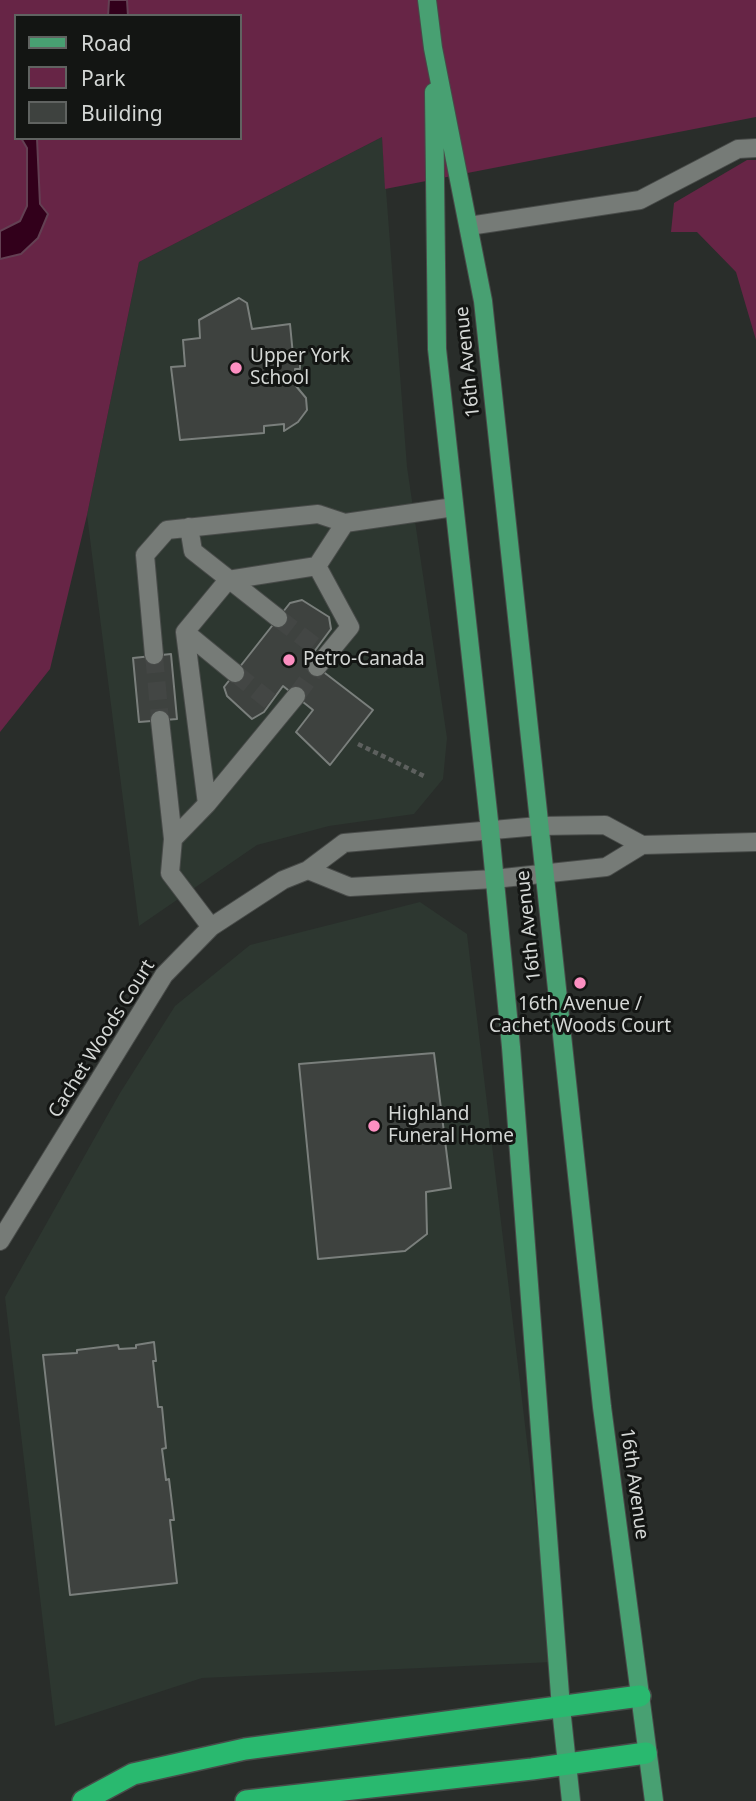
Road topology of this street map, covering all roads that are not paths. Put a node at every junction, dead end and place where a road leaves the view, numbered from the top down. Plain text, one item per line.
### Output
1 (427, 0) edge
2 (433, 48) junction
3 (756, 148) edge
4 (468, 226) junction
5 (454, 507) junction
6 (345, 523) junction
7 (189, 527) junction
8 (317, 566) junction
9 (228, 580) junction
10 (278, 618) tunnel mouth
11 (185, 632) junction
12 (155, 655) tunnel mouth
13 (320, 657) tunnel mouth
14 (235, 673) tunnel mouth
15 (296, 696) tunnel mouth
16 (160, 720) tunnel mouth
17 (207, 804) junction
18 (539, 825) junction
19 (490, 830) junction
20 (173, 839) junction
21 (756, 842) edge
22 (642, 845) junction
23 (308, 870) junction
24 (544, 874) junction
25 (494, 879) junction
26 (211, 927) junction
27 (0, 1241) edge
28 (640, 1696) junction
29 (561, 1708) junction
30 (646, 1753) junction
31 (567, 1763) junction
32 (83, 1801) edge
33 (246, 1801) edge
34 (571, 1801) edge
35 (654, 1801) edge

1 - 2 main road, 16th Avenue
2 - 4 main road, 16th Avenue
2 - 5 main road, 16th Avenue
3 - 4 street
4 - 18 main road, 16th Avenue
5 - 6 street
5 - 19 main road, 16th Avenue
6 - 7 street
6 - 8 street
7 - 9 street
7 - 12 street
8 - 9 street
8 - 13 street
9 - 10 street
9 - 11 street
11 - 14 street
11 - 17 street
15 - 17 street
16 - 20 street
17 - 20 street
18 - 19 street, Cachet Woods Court
18 - 22 street, Cachet Woods Court
18 - 24 main road, 16th Avenue
19 - 23 street, Cachet Woods Court
19 - 25 main road, 16th Avenue
20 - 26 street
21 - 22 street
22 - 24 street
23 - 25 street
23 - 26 street, Cachet Woods Court
24 - 25 street
24 - 28 main road, 16th Avenue
25 - 29 main road, 16th Avenue
26 - 27 street, Cachet Woods Court
28 - 29 highway
28 - 30 main road, 16th Avenue
29 - 31 main road, 16th Avenue
29 - 32 highway
30 - 31 highway
30 - 35 main road, 16th Avenue
31 - 33 highway
31 - 34 main road, 16th Avenue

